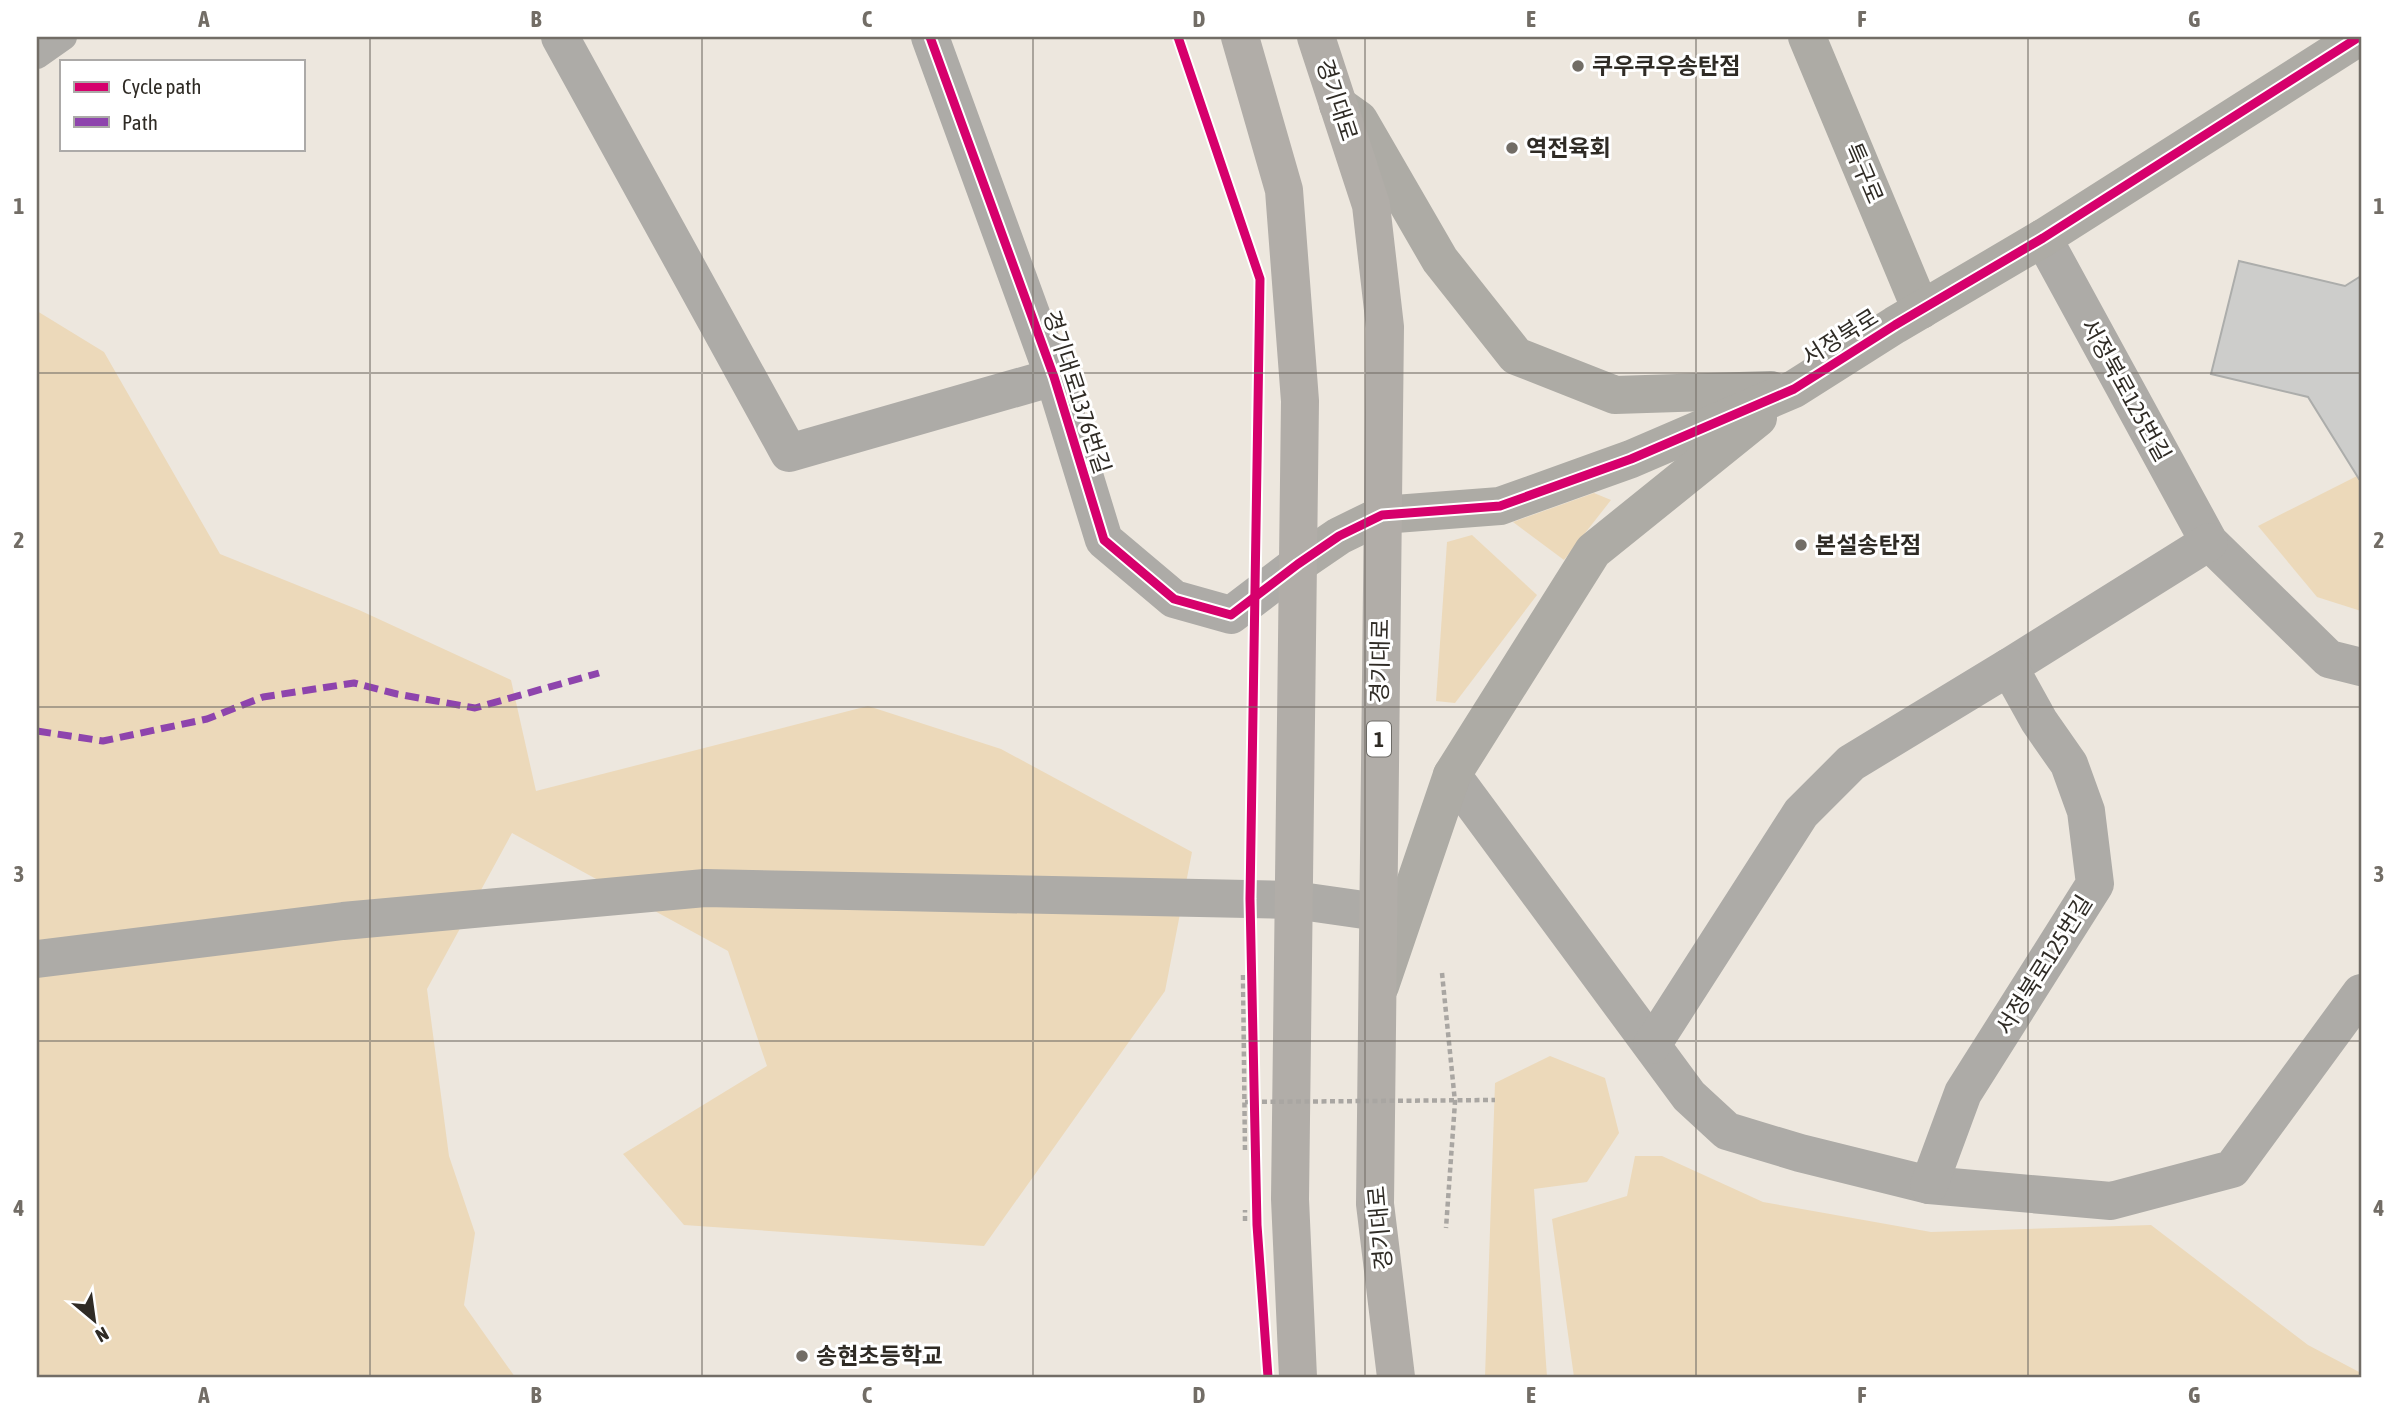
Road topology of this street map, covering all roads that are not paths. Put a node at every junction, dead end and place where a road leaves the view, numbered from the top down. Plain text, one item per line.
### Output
1 (64, 37) edge
2 (560, 37) edge
3 (930, 37) edge
4 (1240, 37) edge
5 (1316, 37) edge
6 (1807, 37) edge
7 (2359, 37) edge
8 (37, 56) edge
9 (1338, 105) junction
10 (2043, 238) junction
11 (1922, 310) junction
12 (1054, 377) junction
13 (1794, 389) junction
14 (1382, 516) junction
15 (2210, 542) junction
16 (1298, 564) junction
17 (2009, 667) junction
18 (2361, 667) edge
19 (1452, 775) junction
20 (1294, 900) junction
21 (1378, 912) junction
22 (37, 959) edge
23 (2361, 993) edge
24 (1377, 995) junction
25 (1652, 1045) junction
26 (1929, 1185) junction
27 (1298, 1377) edge
28 (1396, 1377) edge

1 - 8 lane
2 - 12 street
3 - 12 street, 경기대로1376번길
4 - 16 main road
5 - 9 main road, 경기대로 / 1
6 - 11 street, 특구로
7 - 10 street, 서정북로
9 - 13 street
9 - 14 main road, 경기대로 / 1
10 - 11 street, 서정북로
10 - 15 street, 서정북로125번길
11 - 13 street, 서정북로
12 - 16 street, 경기대로1376번길
13 - 14 street, 서정북로
13 - 19 street
14 - 16 street, 서정북로
14 - 21 main road, 경기대로 / 1
15 - 17 street
15 - 18 street, 서정북로125번길
16 - 20 main road
17 - 25 street
17 - 26 street, 서정북로125번길
19 - 24 street
19 - 25 street
20 - 21 street
20 - 22 street
20 - 27 main road
21 - 24 main road, 경기대로 / 1
23 - 26 street
24 - 28 main road, 경기대로 / 1
25 - 26 street

